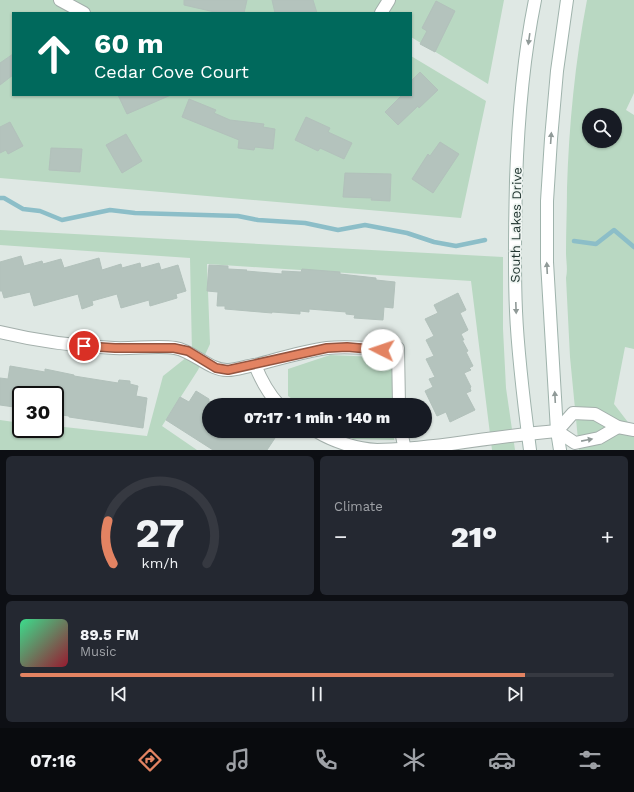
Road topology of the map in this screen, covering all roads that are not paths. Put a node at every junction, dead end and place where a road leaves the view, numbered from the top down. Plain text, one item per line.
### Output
1 (60, 0) edge
2 (389, 0) edge
3 (535, 0) edge
4 (567, 0) edge
5 (82, 12) edge
6 (382, 12) edge
7 (0, 332) edge
8 (255, 365) junction
9 (272, 398) edge
10 (399, 398) edge
11 (618, 427) junction
12 (634, 430) edge
13 (557, 431) junction
14 (528, 434) junction
15 (330, 438) edge
16 (403, 438) edge
17 (405, 449) edge
18 (530, 450) edge
19 (560, 450) edge

1 - 5 street
2 - 6 street
3 -> 14 street, South Lakes Drive
13 -> 4 street
7 - 8 street
8 - 9 street
8 - 10 street
11 - 12 street
13 -> 11 street
11 - 13 street
13 - 14 street
13 - 19 street
14 - 17 street
14 - 18 street, South Lakes Drive
15 - 17 street
16 - 17 street

